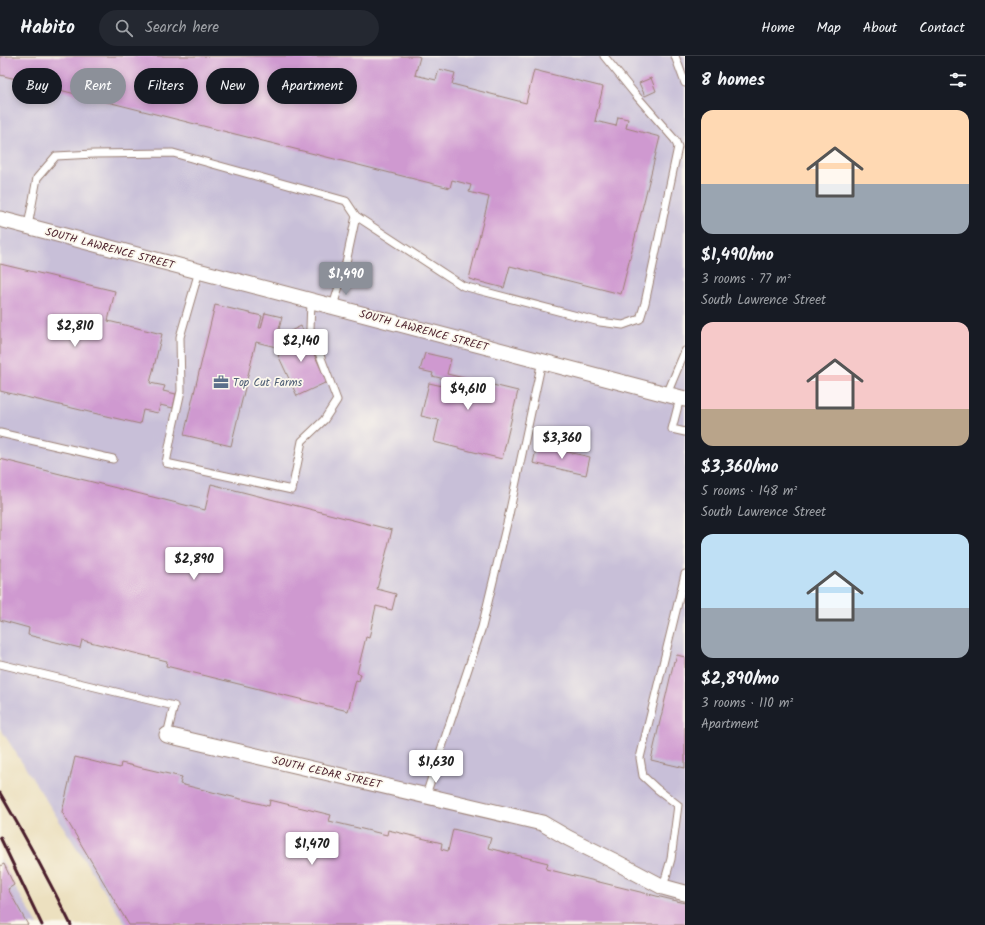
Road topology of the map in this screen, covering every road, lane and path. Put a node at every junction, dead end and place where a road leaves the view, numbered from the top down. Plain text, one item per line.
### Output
1 (604, 56) edge
2 (675, 56) edge
3 (685, 83) edge
4 (356, 216) junction
5 (0, 219) edge
6 (28, 226) junction
7 (199, 271) junction
8 (311, 300) junction
9 (333, 306) junction
10 (685, 351) edge
11 (542, 361) junction
12 (677, 397) edge
13 (685, 432) edge
14 (0, 433) edge
15 (113, 458) dead end
16 (685, 574) edge
17 (0, 664) edge
18 (167, 735) joint
19 (426, 795) junction
20 (682, 806) edge
21 (663, 887) junction
22 (685, 893) edge

1 - 4 lane
2 - 3 lane
4 - 6 lane
4 - 9 lane
5 - 6 street, SOUTH LAWRENCE STREET
6 - 7 street, SOUTH LAWRENCE STREET
7 - 8 street, SOUTH LAWRENCE STREET
7 - 8 lane
8 - 9 street, SOUTH LAWRENCE STREET
9 - 11 street, SOUTH LAWRENCE STREET
10 - 12 lane
11 - 12 street, SOUTH LAWRENCE STREET
11 - 19 lane
12 - 13 lane
14 - 15 lane
16 - 20 lane
17 - 18 lane
18 - 19 street, SOUTH CEDAR STREET
19 - 21 street, SOUTH CEDAR STREET
20 - 21 lane
21 - 22 street, SOUTH CEDAR STREET

